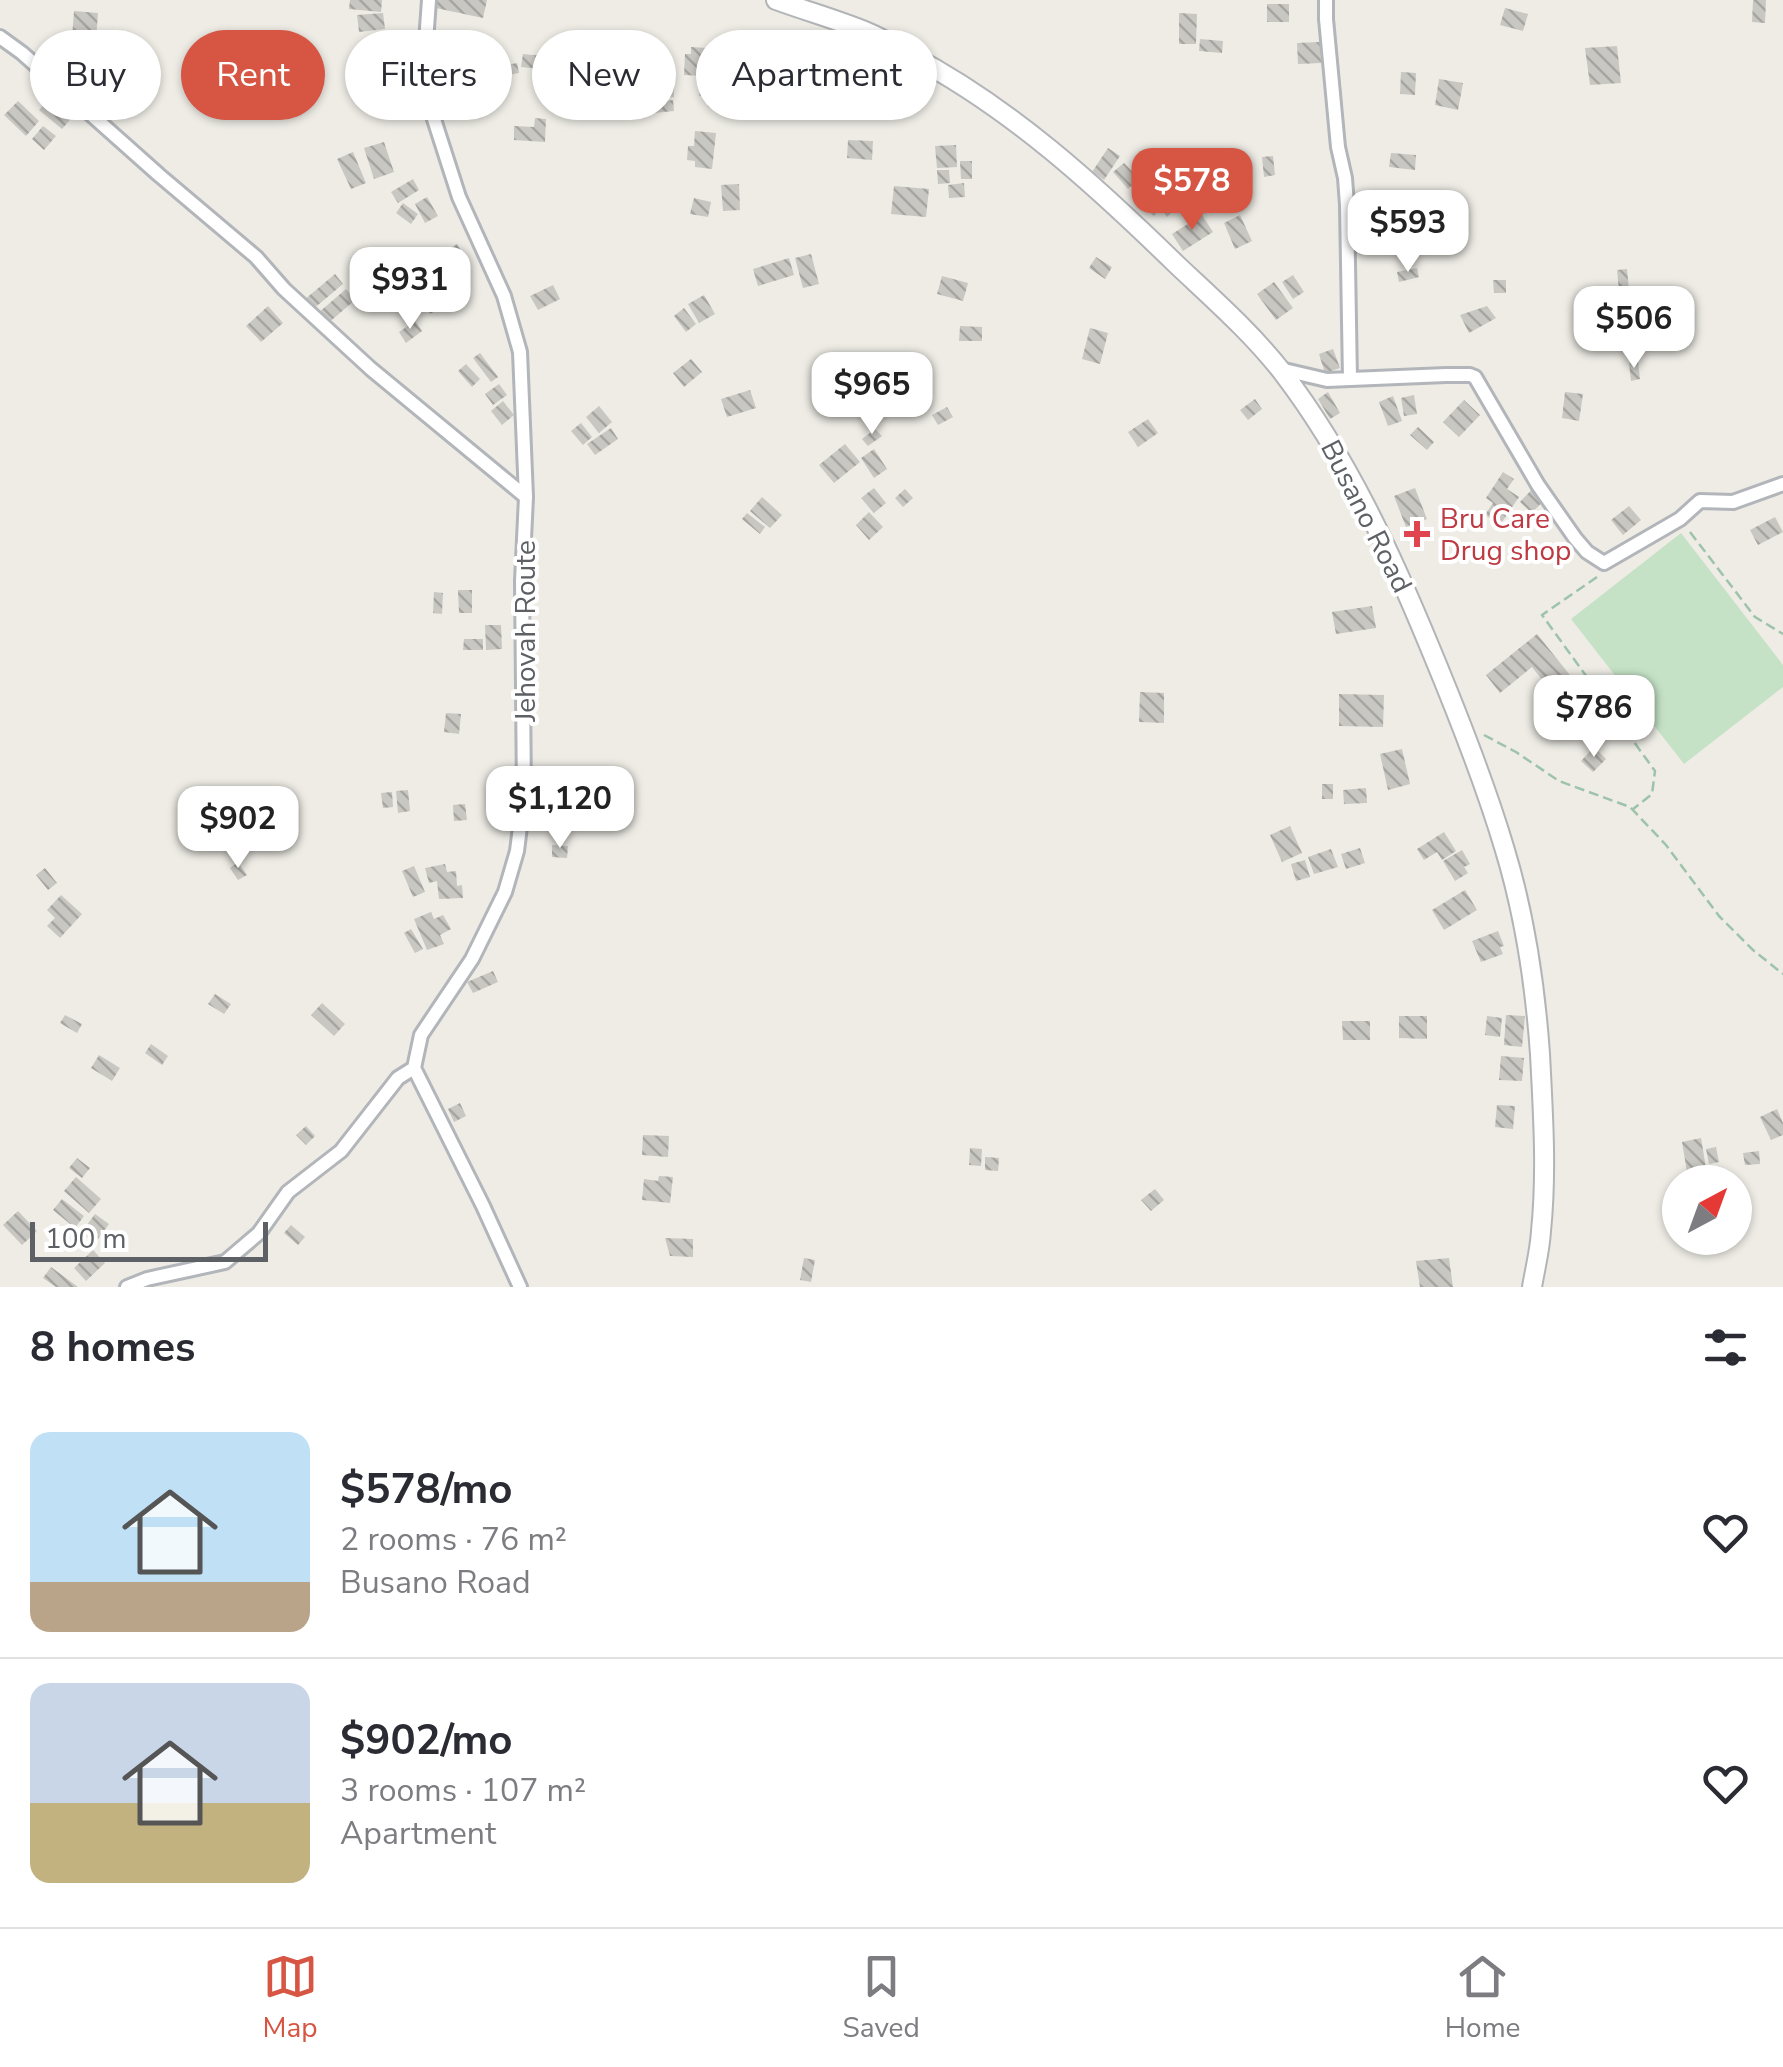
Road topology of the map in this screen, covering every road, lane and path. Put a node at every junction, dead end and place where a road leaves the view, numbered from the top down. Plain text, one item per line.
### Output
1 (429, 0) edge
2 (776, 0) edge
3 (1326, 0) edge
4 (0, 37) edge
5 (1280, 369) junction
6 (1350, 380) junction
7 (1783, 484) edge
8 (526, 497) junction
9 (1680, 519) junction
10 (1604, 572) dead end
11 (1783, 634) edge
12 (1460, 723) junction
13 (1632, 810) junction
14 (1783, 974) edge
15 (414, 1068) junction
16 (127, 1287) edge
17 (520, 1287) edge
18 (1532, 1287) edge

1 - 8 street, Jehovah Route
2 - 5 street, Busano Road
3 - 6 street
4 - 8 street
5 - 6 street
5 - 12 street, Busano Road
6 - 9 street
7 - 9 street
8 - 15 street, Jehovah Route
9 - 11 path
10 - 13 path
12 - 13 path
12 - 18 street, Busano Road
13 - 14 path
15 - 16 street
15 - 17 street

